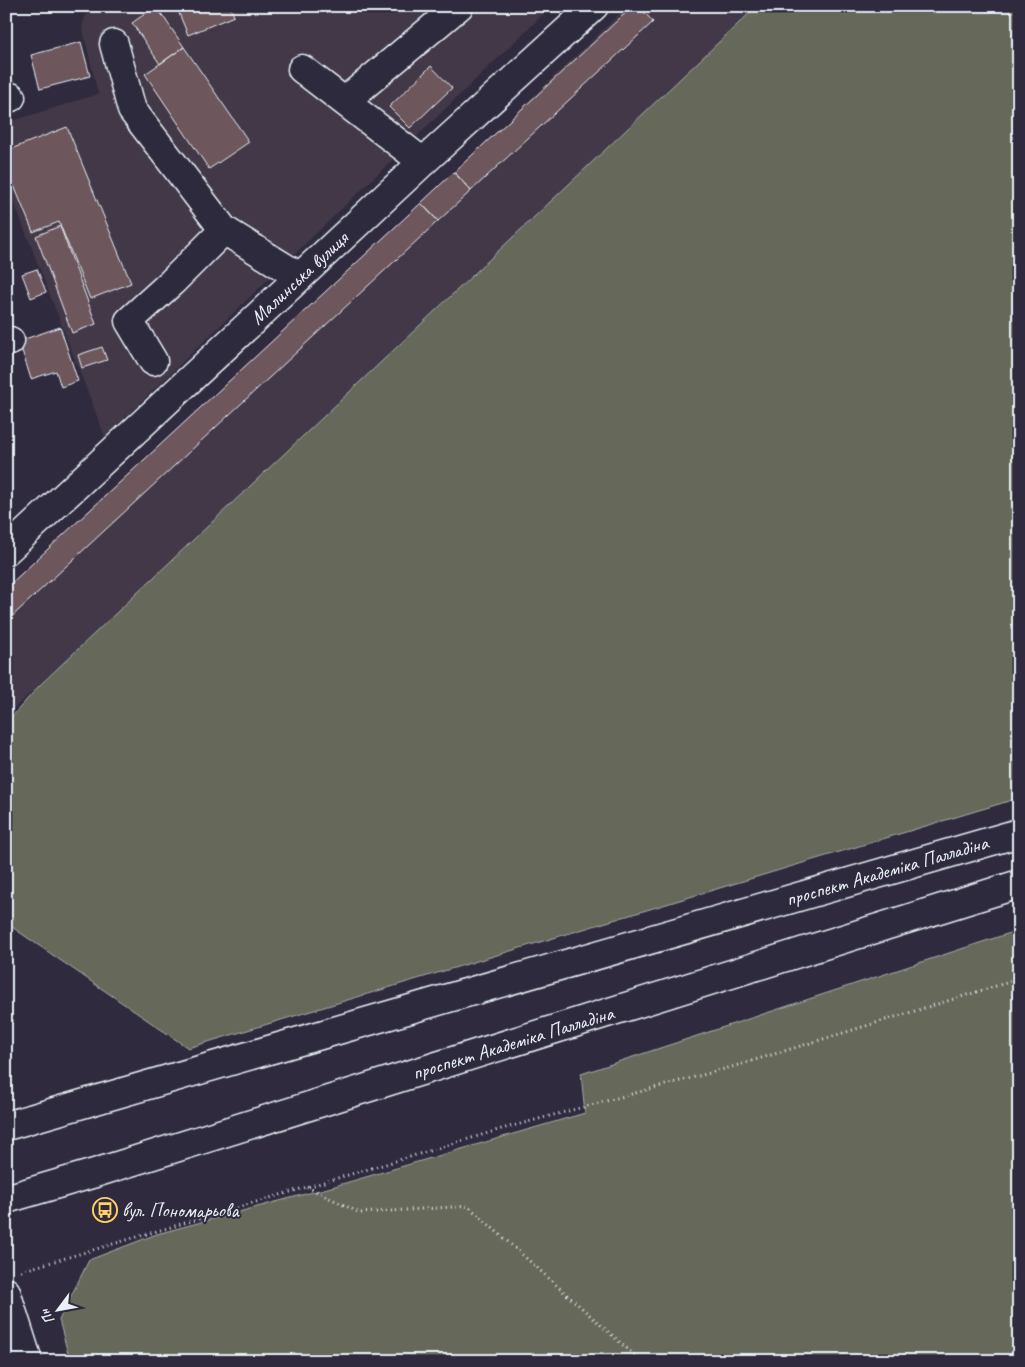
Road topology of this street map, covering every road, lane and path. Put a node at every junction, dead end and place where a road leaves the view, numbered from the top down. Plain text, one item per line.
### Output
1 (459, 6) edge
2 (594, 6) edge
3 (114, 44) dead end
4 (302, 69) dead end
5 (345, 101) junction
6 (423, 162) junction
7 (224, 230) junction
8 (300, 277) junction
9 (153, 361) dead end
10 (6, 551) edge
11 (1019, 833) edge
12 (1019, 884) edge
13 (1019, 980) edge
14 (6, 1126) edge
15 (307, 1187) junction
16 (6, 1199) edge
17 (10, 1282) edge
18 (28, 1361) edge
19 (641, 1361) edge

1 - 5 main road
2 - 6 main road, Малинська вулиця
3 - 7 main road
4 - 5 main road
5 - 6 main road
6 - 8 main road, Малинська вулиця
7 - 8 main road
7 - 9 main road
8 - 10 main road, Малинська вулиця
11 - 14 main road, проспект Академіка Палладіна
12 - 16 main road, проспект Академіка Палладіна
13 - 15 path
15 - 17 path
15 - 19 path
17 - 18 main road

